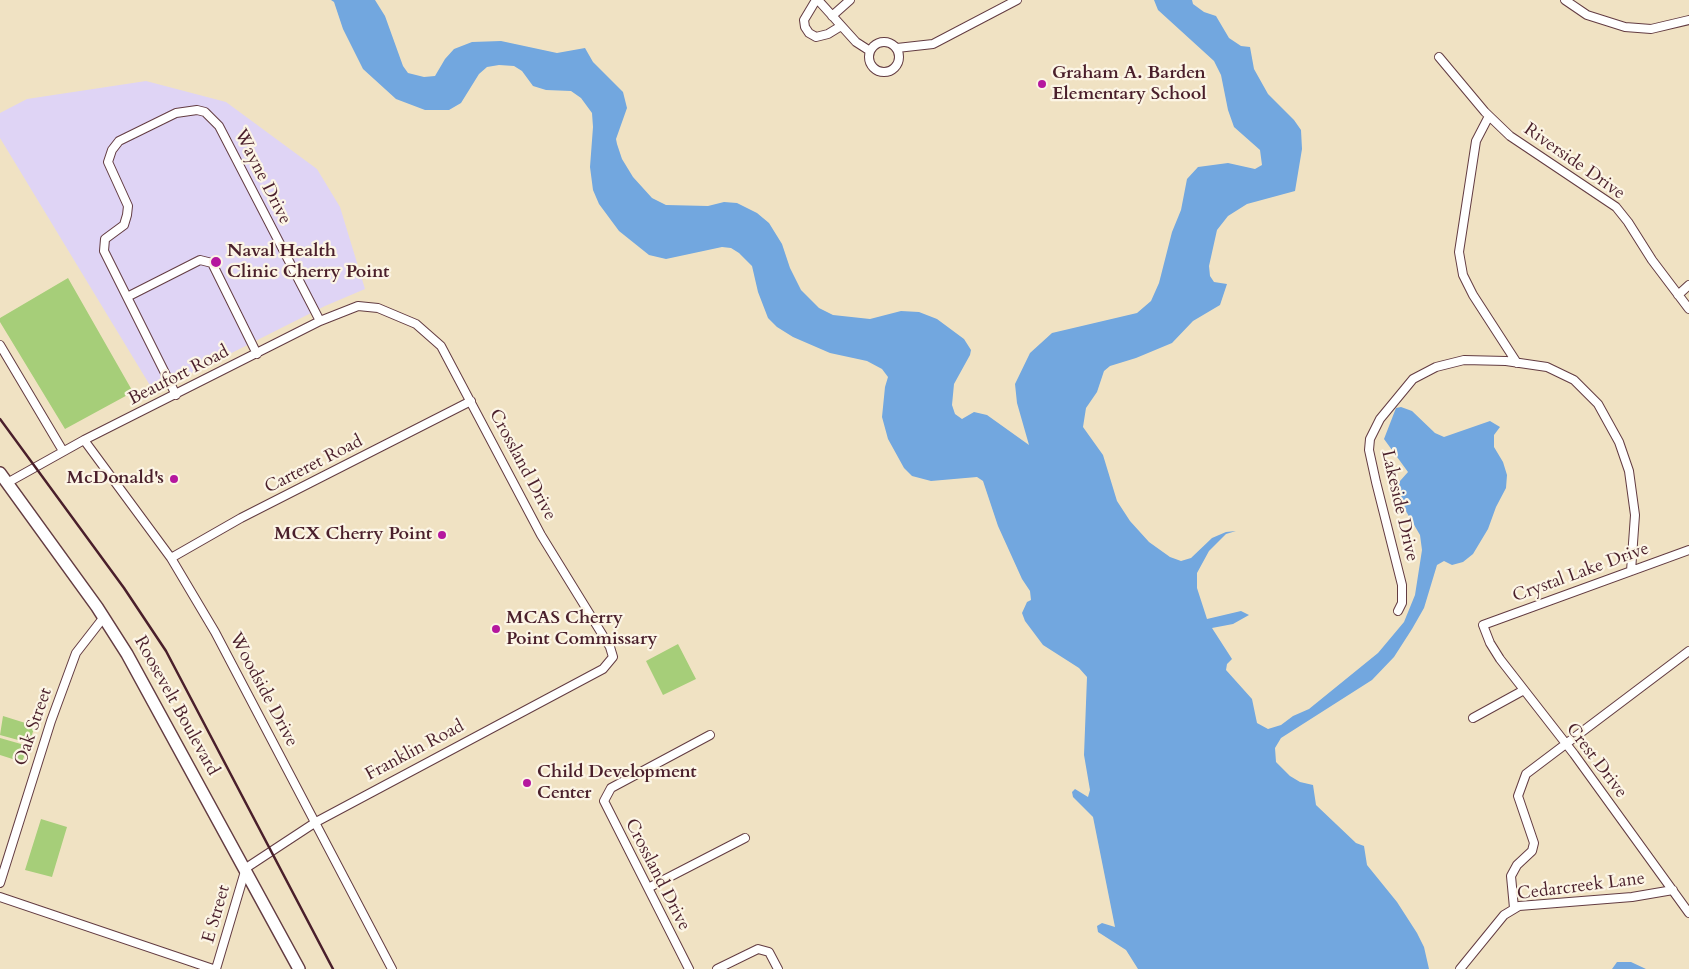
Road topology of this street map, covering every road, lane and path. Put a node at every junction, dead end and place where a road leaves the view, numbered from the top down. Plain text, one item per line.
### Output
1 (816, 0) edge
2 (850, 0) edge
3 (1017, 0) edge
4 (1565, 0) edge
5 (832, 16) junction
6 (1689, 20) edge
7 (841, 26) junction
8 (897, 48) junction
9 (870, 50) junction
10 (1439, 57) dead end
11 (1489, 116) junction
12 (1689, 285) edge
13 (1678, 295) junction
14 (127, 297) junction
15 (368, 307) joint
16 (1689, 309) edge
17 (320, 321) junction
18 (0, 345) edge
19 (257, 354) junction
20 (1517, 363) junction
21 (176, 395) junction
22 (471, 401) junction
23 (84, 440) junction
24 (63, 451) junction
25 (0, 473) edge
26 (7, 483) junction
27 (1689, 550) edge
28 (171, 558) junction
29 (1631, 571) junction
30 (1398, 610) dead end
31 (104, 617) junction
32 (1483, 625) joint
33 (1688, 655) edge
34 (603, 669) joint
35 (1524, 690) junction
36 (1473, 718) dead end
37 (710, 736) dead end
38 (1566, 745) junction
39 (316, 822) junction
40 (745, 838) dead end
41 (246, 868) junction
42 (0, 883) edge
43 (648, 888) junction
44 (1673, 890) junction
45 (0, 897) edge
46 (1514, 908) junction
47 (1689, 913) edge
48 (215, 969) edge
49 (299, 969) edge
50 (392, 969) edge
51 (689, 969) edge
52 (717, 969) edge
53 (778, 969) edge
54 (1460, 969) edge

1 - 5 street
1 - 7 street
2 - 5 street
3 - 8 street
4 - 6 street
5 - 7 street
7 - 9 street
8 - 9 street
8 - 9 street
10 - 11 street, Riverside Drive
11 - 13 street, Riverside Drive
11 - 20 street
12 - 13 street
13 - 16 street, Riverside Drive
14 - 17 street, Wayne Drive
14 - 19 street
14 - 21 street
15 - 17 street, Beaufort Road
15 - 22 street, Crossland Drive
17 - 19 street, Beaufort Road
18 - 24 street
19 - 21 street, Beaufort Road
20 - 29 street, Lakeside Drive
20 - 30 street, Lakeside Drive
21 - 23 street, Beaufort Road
22 - 28 street, Carteret Road
22 - 34 street, Crossland Drive
23 - 24 street, Beaufort Road
23 - 28 street, Woodside Drive
24 - 26 street, Beaufort Road
25 - 26 street, Roosevelt Boulevard
26 - 31 street, Roosevelt Boulevard
27 - 29 street, Crystal Lake Drive
28 - 39 street, Woodside Drive
29 - 32 street, Crystal Lake Drive
31 - 41 street, Roosevelt Boulevard
31 - 42 street, Oak Street
32 - 35 street, Crest Drive
33 - 38 street
34 - 39 street, Franklin Road
35 - 36 street
35 - 38 street, Crest Drive
37 - 43 street, Crossland Drive
38 - 44 street, Crest Drive
38 - 46 street
39 - 41 street, Franklin Road
39 - 50 street, Woodside Drive
40 - 43 street
41 - 48 street, E Street
41 - 49 street, Roosevelt Boulevard
43 - 51 street, Crossland Drive
44 - 46 street, Cedarcreek Lane
44 - 47 street, Crest Drive
45 - 48 street
46 - 54 street, Cedarcreek Lane
52 - 53 street

